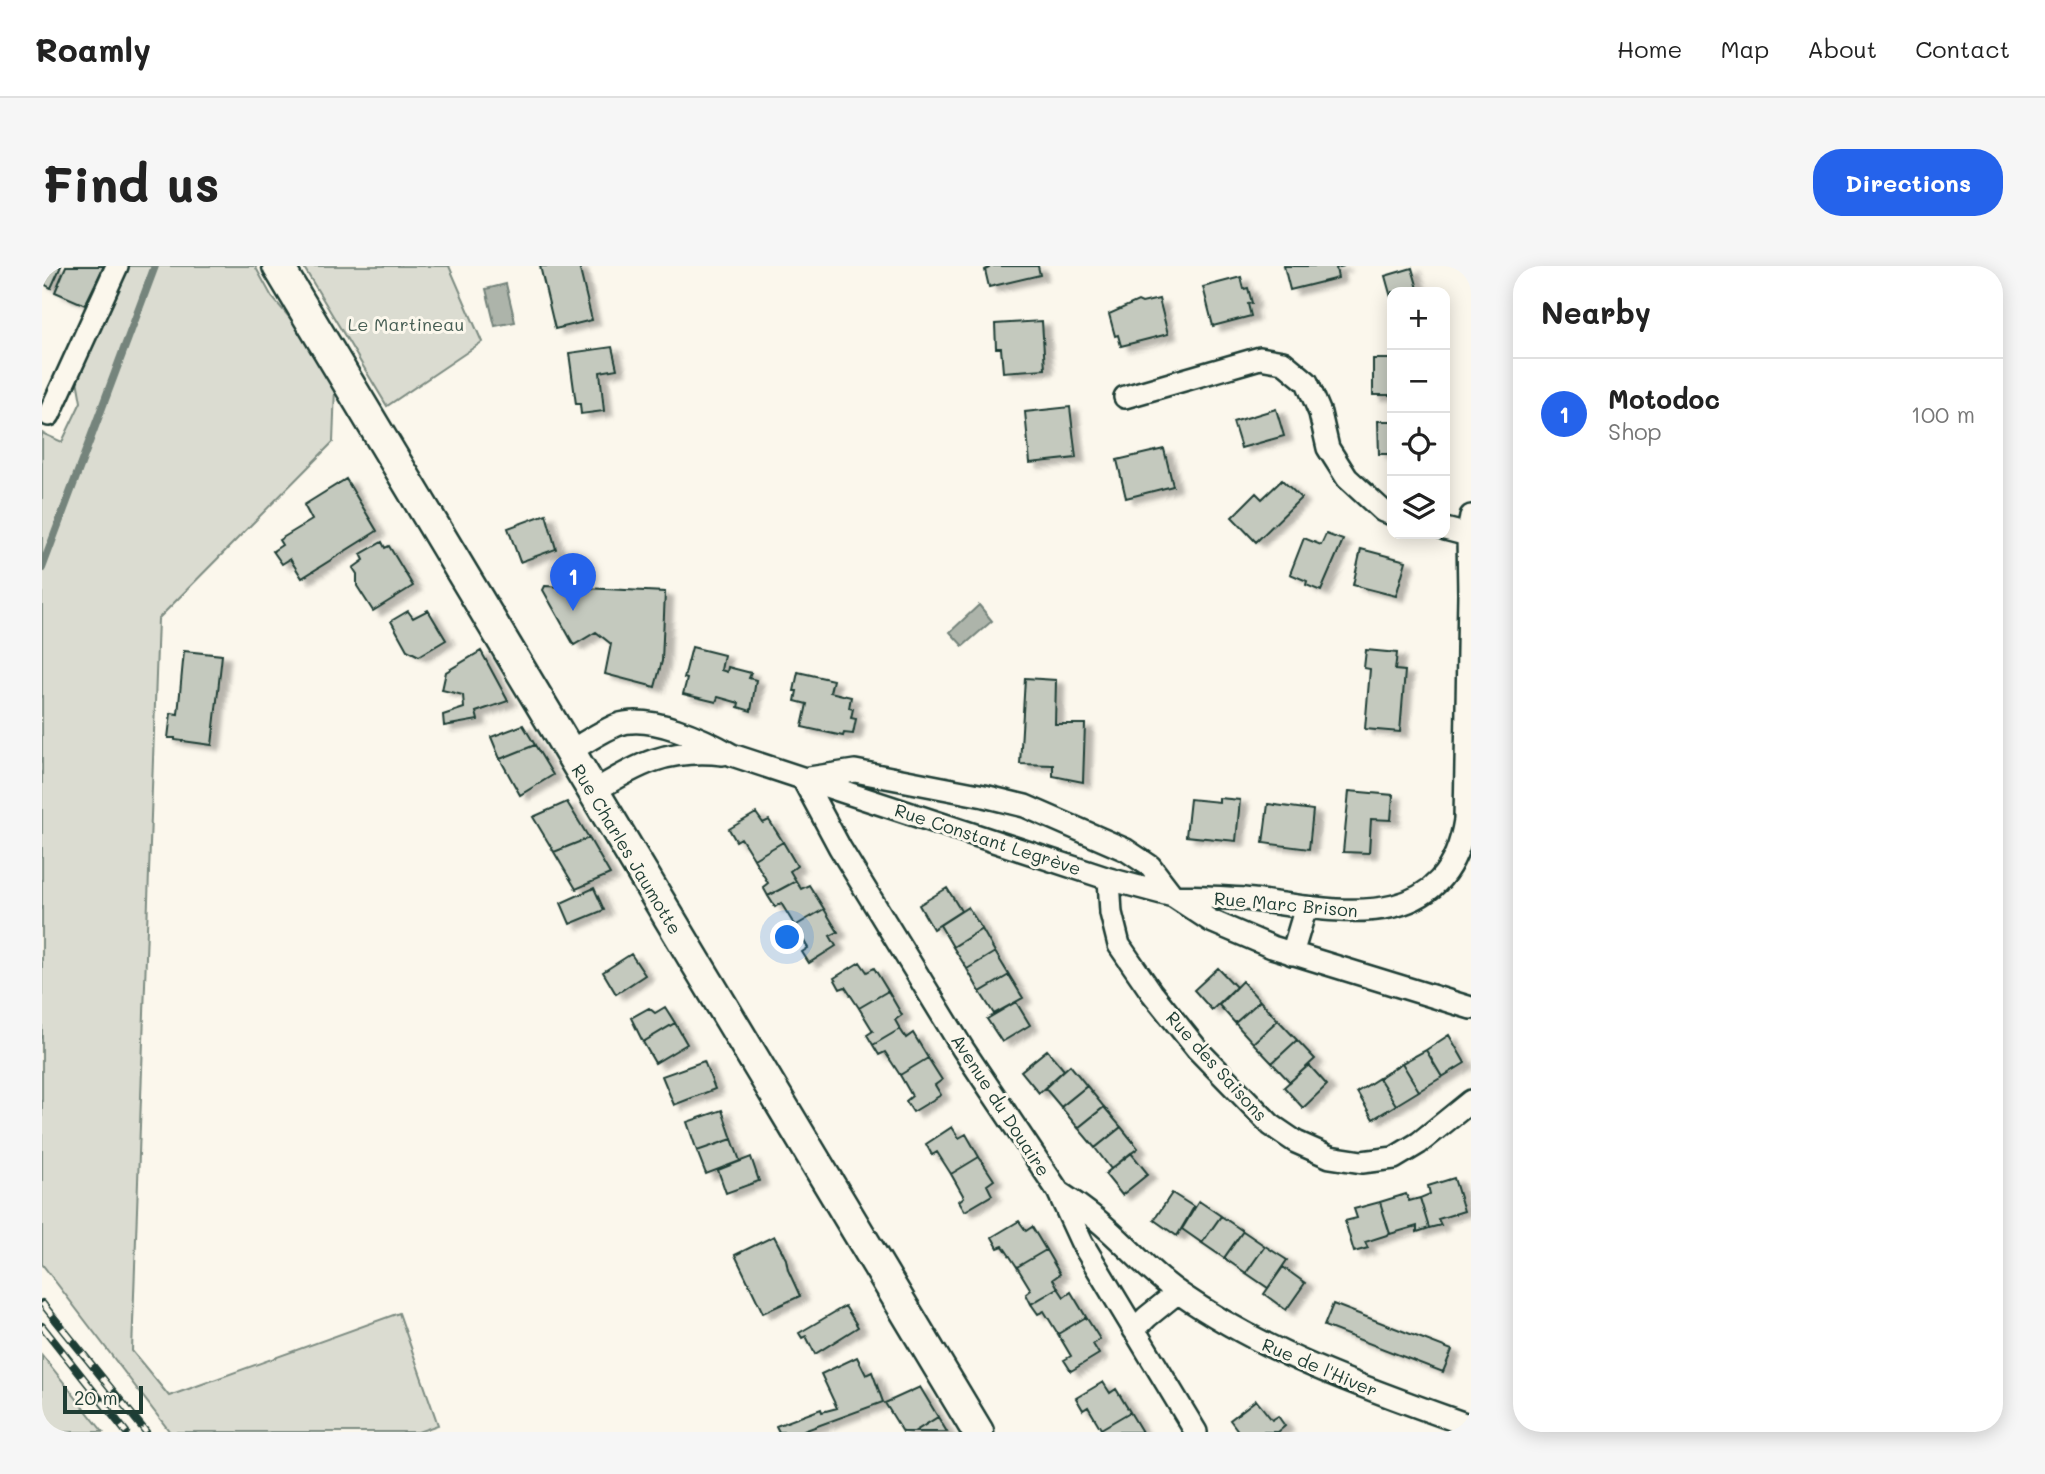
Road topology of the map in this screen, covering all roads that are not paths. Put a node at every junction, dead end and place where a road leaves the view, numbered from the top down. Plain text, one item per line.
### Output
1 (117, 266) edge
2 (279, 267) edge
3 (1125, 397) dead end
4 (49, 415) dead end
5 (1387, 512) edge
6 (1469, 525) edge
7 (1450, 528) edge
8 (569, 752) junction
9 (732, 755) junction
10 (803, 779) junction
11 (593, 792) junction
12 (1108, 879) junction
13 (1173, 896) junction
14 (1306, 907) junction
15 (1292, 954) junction
16 (1471, 1008) edge
17 (1471, 1101) edge
18 (1058, 1191) junction
19 (1178, 1292) junction
20 (1134, 1330) junction
21 (1471, 1426) edge
22 (978, 1432) edge
23 (1196, 1432) edge

1 - 4 street
2 - 8 main road, Rue Charles Jaumotte
3 - 5 street
6 - 7 street
6 - 14 street, Rue Marc Brison
8 - 9 street, Rue Constant Legrève
8 - 11 main road, Rue Charles Jaumotte
9 - 10 street, Rue Constant Legrève
9 - 11 street, Rue Constant Legrève
10 - 12 street, Rue Constant Legrève
10 - 13 street, Rue Constant Legrève
10 - 18 street, Avenue du Douaire
11 - 22 main road, Rue Charles Jaumotte
12 - 13 street, Rue Constant Legrève
12 - 17 street, Rue des Saisons
13 - 14 street, Rue Marc Brison
13 - 15 street, Rue Constant Legrève
14 - 15 street
15 - 16 street, Rue Constant Legrève
18 - 19 street, Rue de l'Hiver
18 - 20 street, Avenue du Douaire
19 - 20 street
19 - 21 street, Rue de l'Hiver
20 - 23 street, Avenue du Douaire

